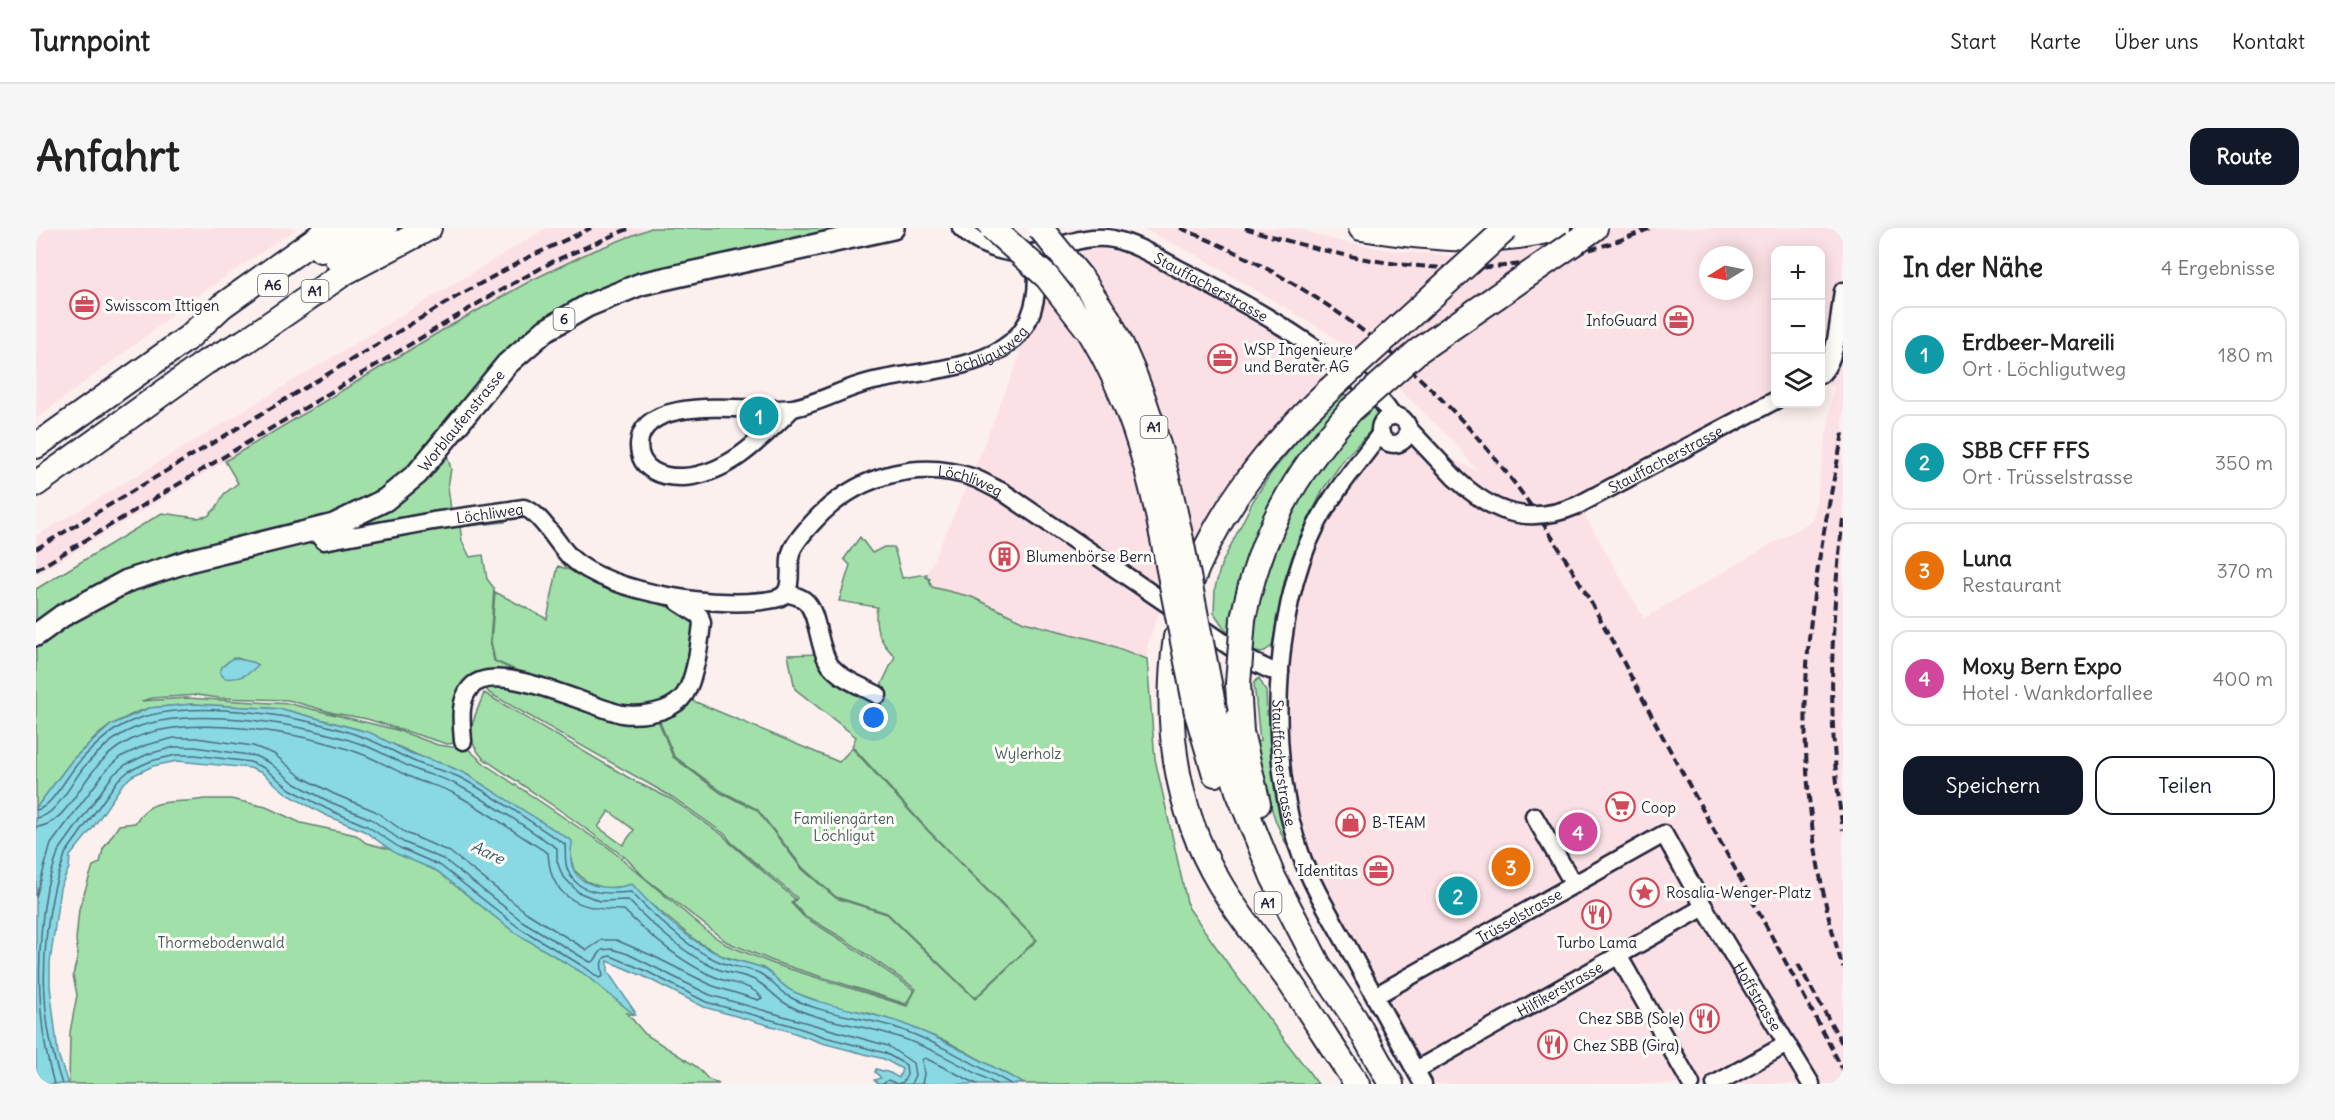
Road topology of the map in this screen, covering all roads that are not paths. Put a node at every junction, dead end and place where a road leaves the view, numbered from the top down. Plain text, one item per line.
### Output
1 (331, 228) edge
2 (354, 228) edge
3 (386, 228) edge
4 (429, 228) edge
5 (893, 228) edge
6 (961, 228) edge
7 (992, 228) edge
8 (1040, 228) edge
9 (1361, 228) edge
10 (1507, 228) edge
11 (1558, 228) edge
12 (1595, 228) edge
13 (1035, 252) junction
14 (1843, 291) edge
15 (1099, 326) junction
16 (189, 337) junction
17 (206, 362) junction
18 (1825, 370) edge
19 (1771, 403) edge
20 (792, 408) junction
21 (1392, 416) junction
22 (1408, 428) junction
23 (1381, 434) junction
24 (36, 446) edge
25 (36, 484) edge
26 (318, 529) junction
27 (786, 593) junction
28 (675, 599) junction
29 (36, 635) edge
30 (1280, 672) junction
31 (878, 695) dead end
32 (1206, 714) junction
33 (464, 741) dead end
34 (1534, 816) dead end
35 (1574, 885) junction
36 (1704, 907) junction
37 (1618, 955) junction
38 (1375, 996) junction
39 (1355, 1019) junction
40 (1787, 1044) junction
41 (1420, 1077) edge
42 (1357, 1084) edge
43 (1362, 1084) edge
44 (1391, 1084) edge
45 (1691, 1084) edge
46 (1715, 1084) edge
47 (1812, 1084) edge

1 - 16 highway
2 - 16 highway, A6
3 - 17 highway, A6
4 - 17 highway, A1
5 - 26 main road, Worblaufenstrasse / 6
6 - 13 street
7 - 15 highway, A1, bridge
8 - 15 highway, A1, bridge
9 - 11 highway
10 - 42 highway, bridge
12 - 39 highway, bridge
13 - 20 street, Löchligutweg
13 - 21 street, Stauffacherstrasse
14 - 18 street
15 - 32 highway, A1, bridge
16 - 24 highway
17 - 25 highway, A1
19 - 22 street, Stauffacherstrasse, bridge
20 - 20 street, Löchligutweg
21 - 22 street, Stauffacherstrasse
21 - 23 street, Stauffacherstrasse
22 - 23 street
23 - 30 street, Stauffacherstrasse
26 - 28 street, Löchliweg
26 - 29 main road, Worblaufenstrasse / 6
27 - 28 street, Löchliweg
27 - 30 street, Löchliweg
27 - 31 street
28 - 33 street, Löchliweg
30 - 38 street, Stauffacherstrasse
32 - 39 highway, A1
32 - 43 highway, A1
34 - 35 street
35 - 36 street, Trüsselstrasse
35 - 38 street, Trüsselstrasse
36 - 37 street, Hilfikerstrasse
36 - 40 street, Hoffstrasse
37 - 41 street, Hilfikerstrasse
37 - 45 street
38 - 41 street, Stauffacherstrasse
39 - 44 highway, A1
40 - 46 street
40 - 47 street, Hoffstrasse

